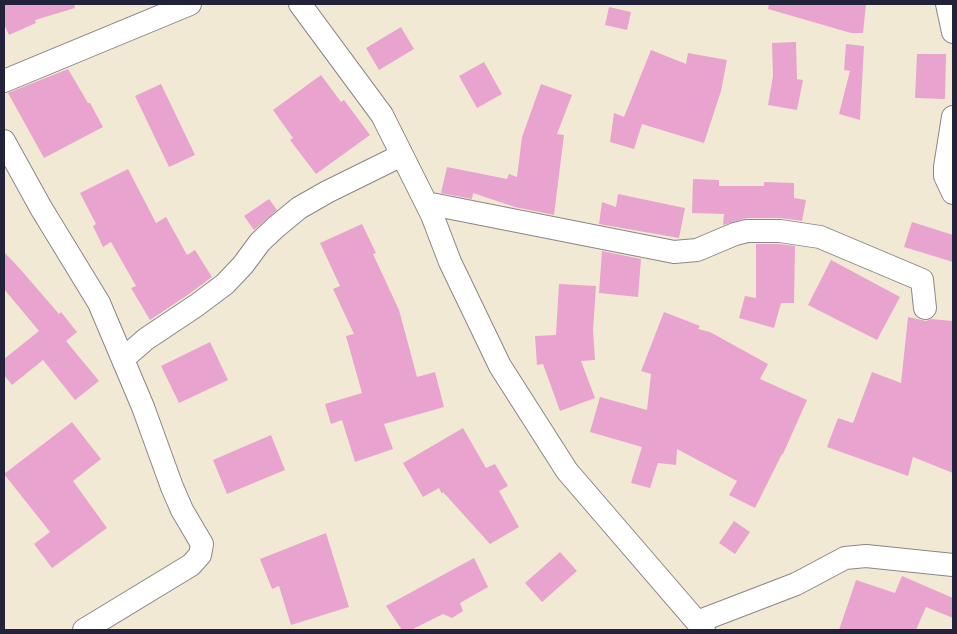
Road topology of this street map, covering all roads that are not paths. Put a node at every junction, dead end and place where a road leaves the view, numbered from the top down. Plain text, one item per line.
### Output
1 (190, 4) edge
2 (300, 4) edge
3 (947, 4) edge
4 (953, 32) edge
5 (4, 80) edge
6 (953, 117) edge
7 (5, 150) edge
8 (402, 155) junction
9 (953, 192) edge
10 (426, 203) junction
11 (925, 308) dead end
12 (123, 359) junction
13 (953, 565) edge
14 (700, 626) edge
15 (84, 630) edge

1 - 5 street
2 - 8 street
3 - 4 street
6 - 9 street
7 - 12 street
8 - 10 street
8 - 12 street
10 - 11 street
10 - 14 street
12 - 15 street
13 - 14 street

